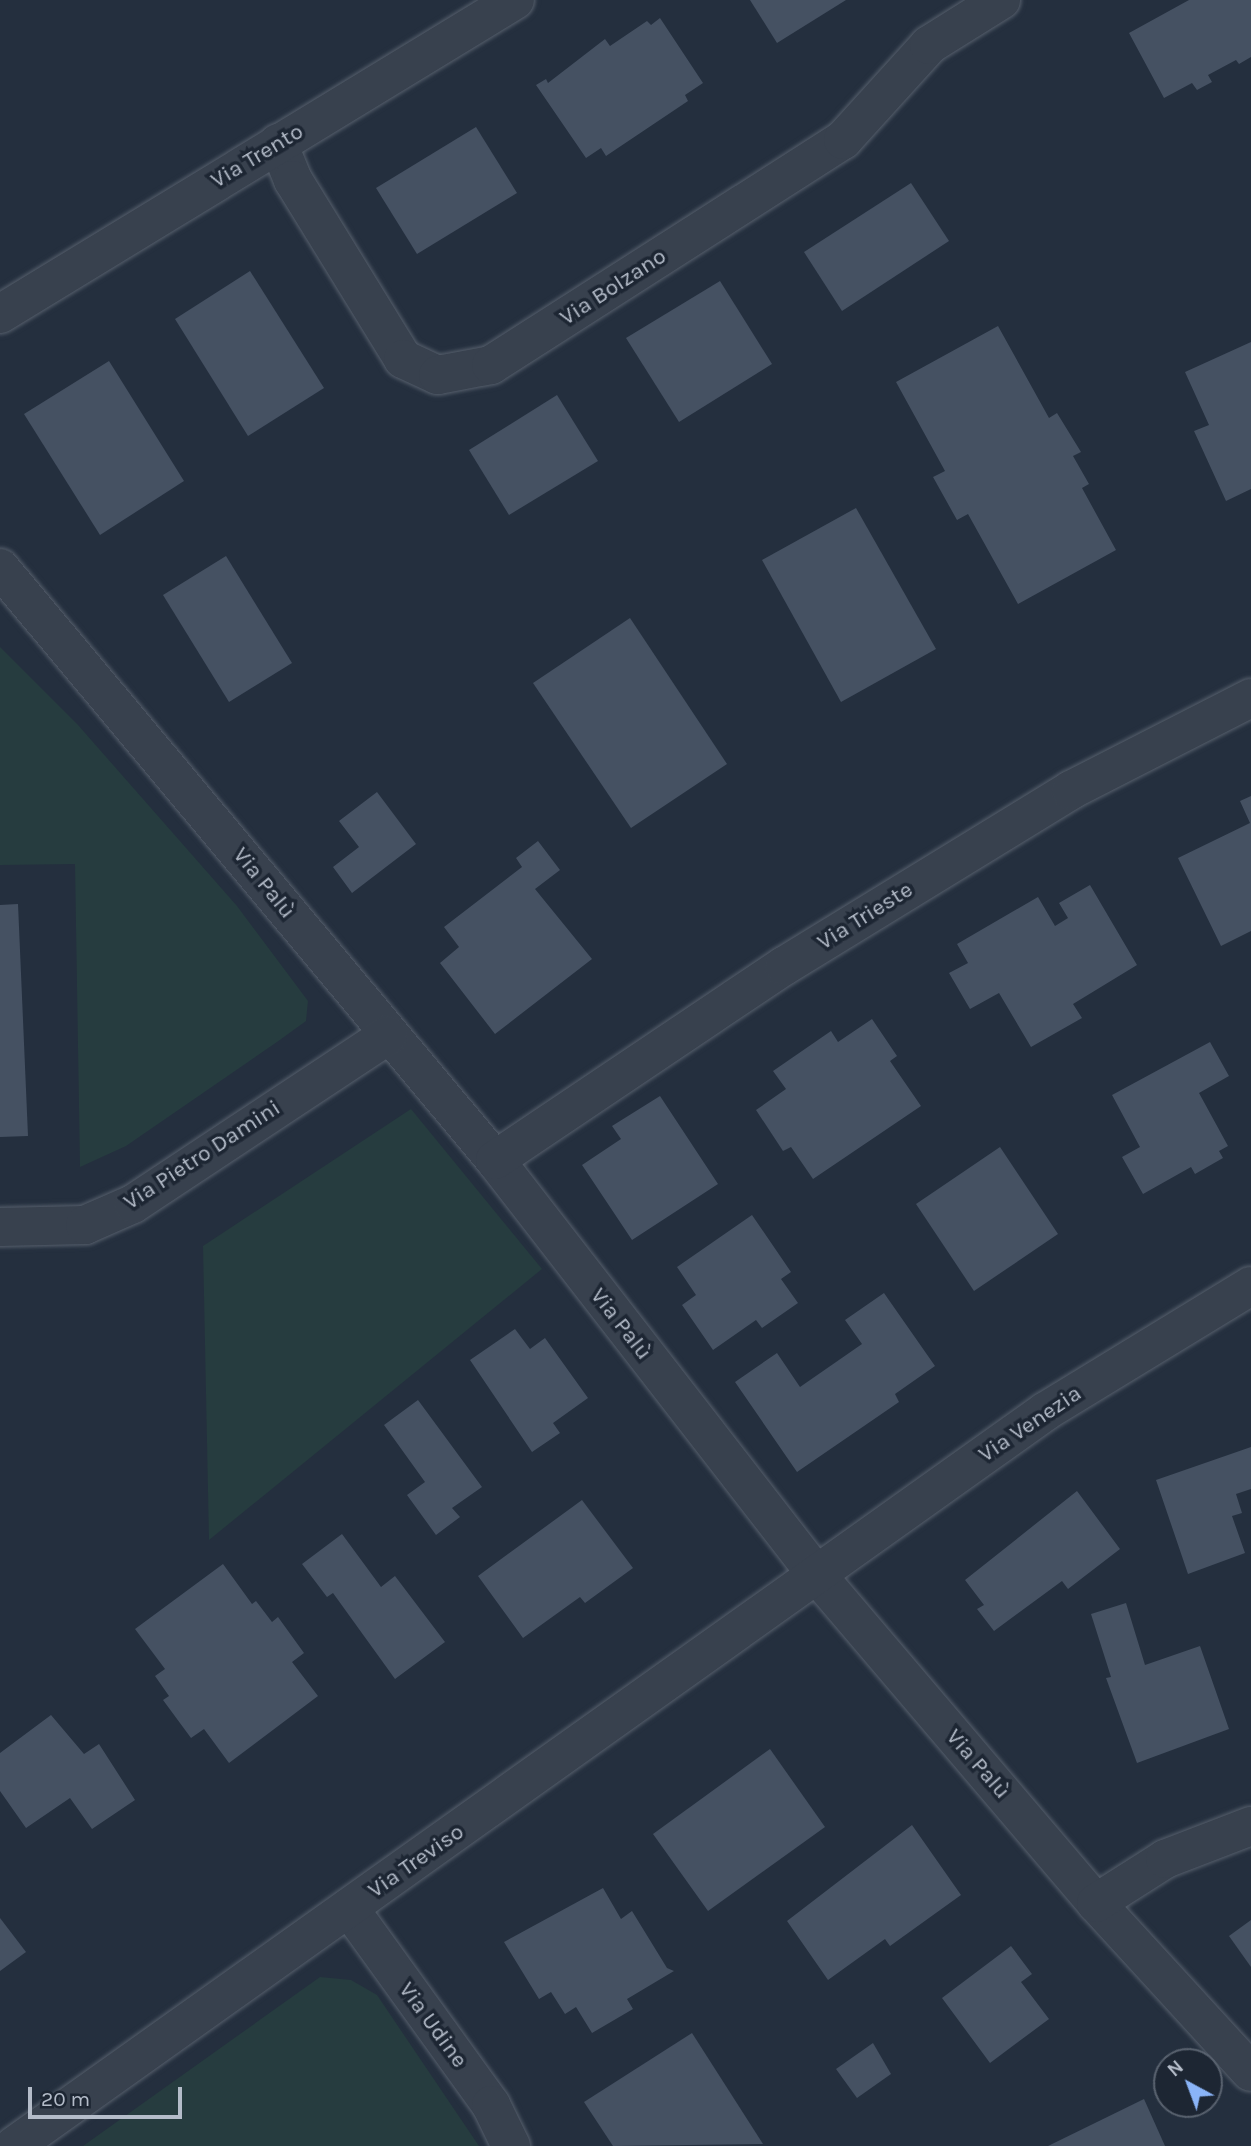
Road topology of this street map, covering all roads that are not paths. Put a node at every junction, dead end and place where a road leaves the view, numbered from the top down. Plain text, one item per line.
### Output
1 (515, 0) edge
2 (1001, 0) edge
3 (278, 144) junction
4 (0, 314) edge
5 (0, 568) edge
6 (1251, 698) edge
7 (388, 1035) junction
8 (495, 1160) junction
9 (0, 1227) edge
10 (1251, 1286) edge
11 (816, 1574) junction
12 (1251, 1826) edge
13 (1096, 1903) junction
14 (349, 1908) junction
15 (1251, 2072) edge
16 (14, 2146) edge
17 (511, 2146) edge

1 - 3 street, Via Trento
2 - 3 street, Via Bolzano
3 - 4 street, Via Trento
5 - 7 street, Via Palù
6 - 8 street, Via Trieste
7 - 8 street, Via Palù
7 - 9 street, Via Pietro Damini
8 - 11 street, Via Palù
10 - 11 street, Via Venezia
11 - 13 street, Via Palù
11 - 14 street, Via Treviso
12 - 13 street
13 - 15 street, Via Palù
14 - 16 street, Via Treviso
14 - 17 street, Via Udine

